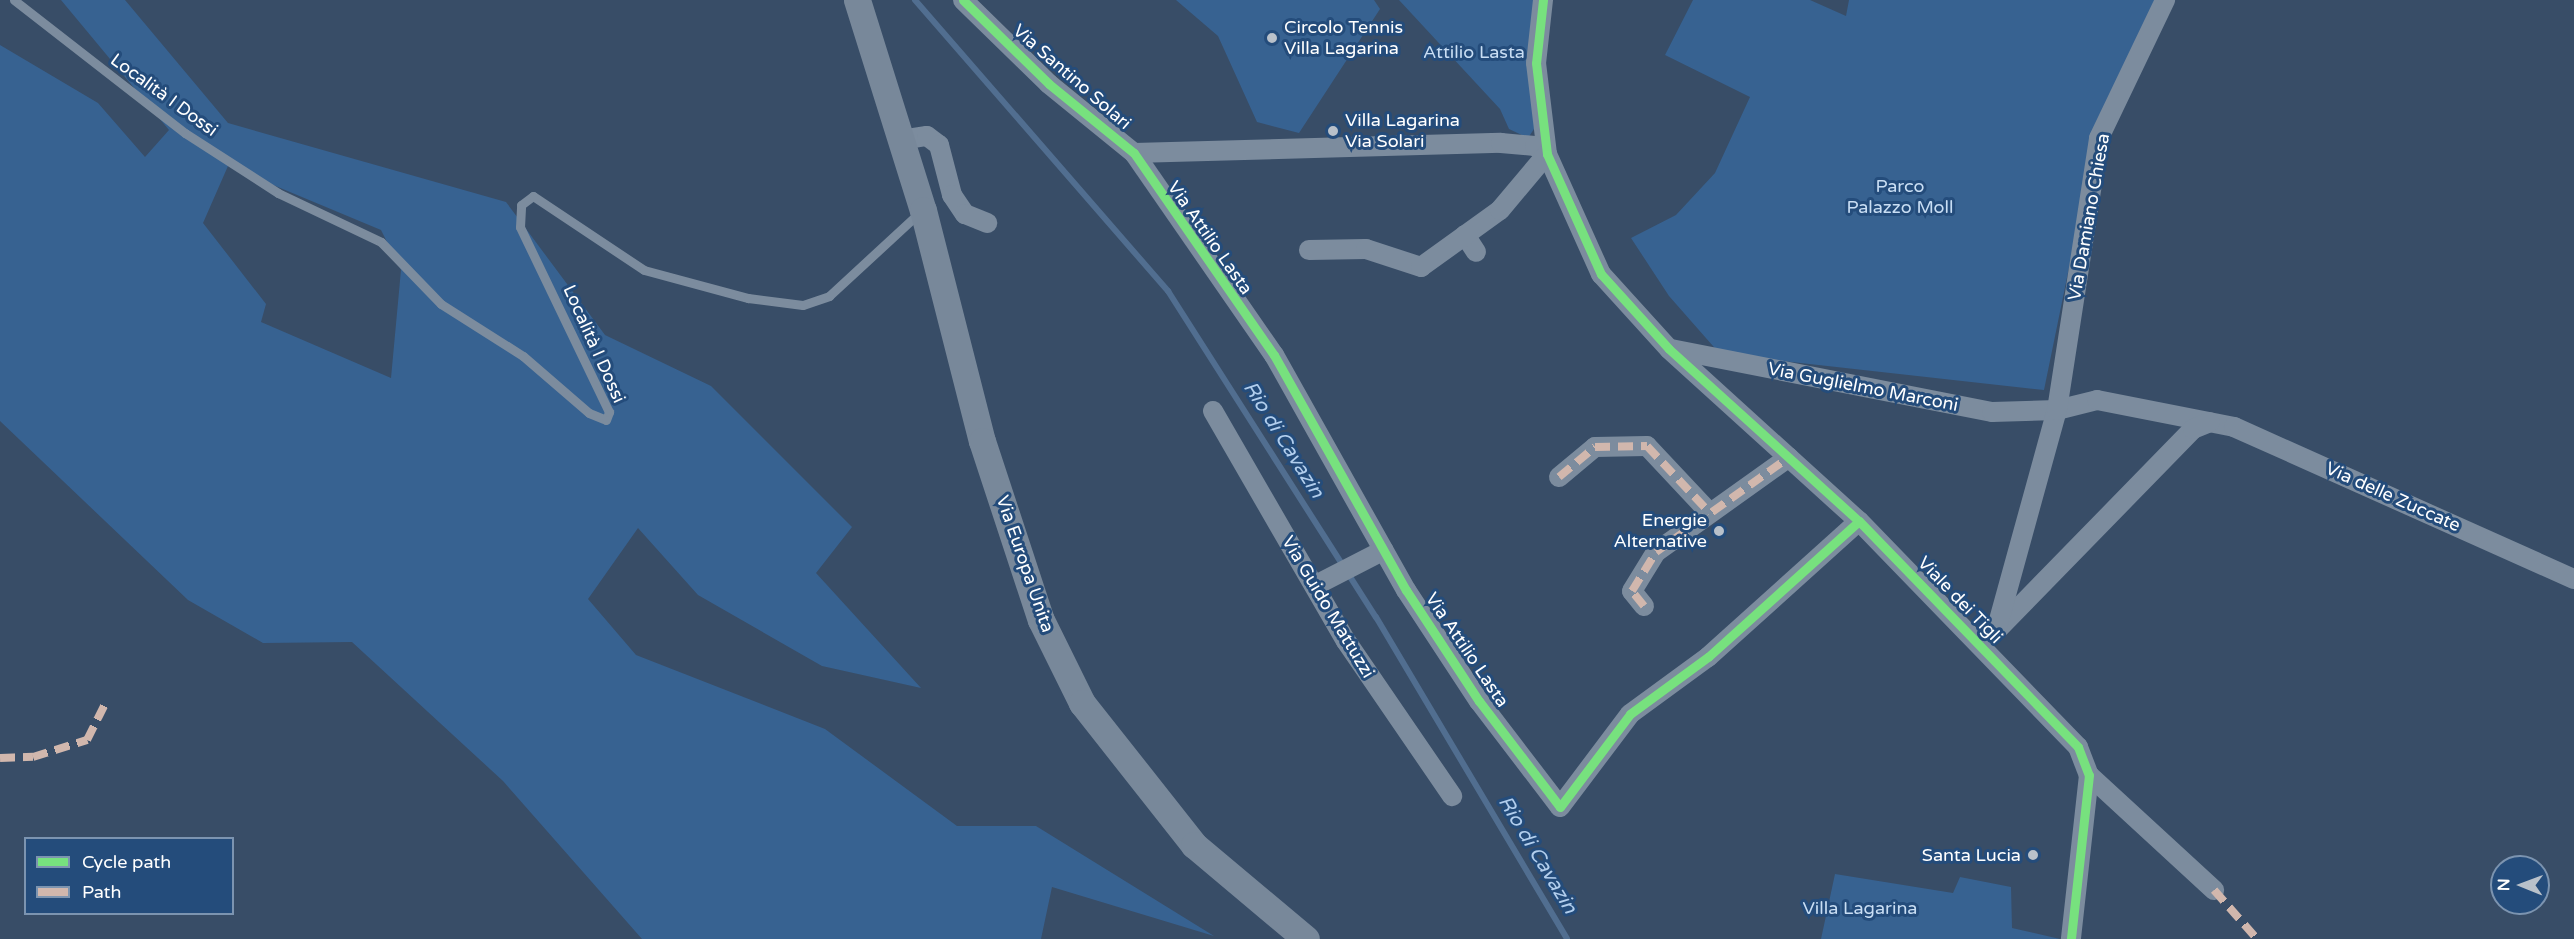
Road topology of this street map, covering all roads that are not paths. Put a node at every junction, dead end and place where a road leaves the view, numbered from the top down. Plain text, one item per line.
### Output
1 (14, 0) edge
2 (857, 0) edge
3 (963, 0) edge
4 (1543, 0) edge
5 (2165, 0) edge
6 (901, 140) junction
7 (1134, 153) junction
8 (1547, 154) junction
9 (923, 210) junction
10 (987, 223) dead end
11 (1465, 235) junction
12 (1309, 250) dead end
13 (1476, 252) dead end
14 (1669, 349) junction
15 (2057, 410) junction
16 (1213, 411) dead end
17 (2210, 422) junction
18 (1789, 457) junction
19 (1559, 477) dead end
20 (1710, 513) junction
21 (1859, 521) junction
22 (1384, 550) junction
23 (2574, 579) edge
24 (1316, 585) junction
25 (1644, 606) dead end
26 (1996, 631) junction
27 (1981, 646) junction
28 (2089, 776) junction
29 (1452, 796) dead end
30 (2214, 890) dead end
31 (1306, 939) edge
32 (2072, 939) edge

1 - 9 lane, Località I Dossi
2 - 6 main road, Via Europa Unita
3 - 7 street, Via Santino Solari
4 - 8 street, Viale dei Tigli
5 - 15 street, Via Damiano Chiesa
6 - 9 main road, Via Europa Unita
6 - 10 street
7 - 8 street, Via Santino Solari
7 - 22 street, Via Attilio Lasta
8 - 11 street
8 - 14 street, Viale dei Tigli
9 - 31 main road, Via Europa Unita
11 - 12 street
11 - 13 street
14 - 15 street, Via Guglielmo Marconi
14 - 18 street, Viale dei Tigli
15 - 17 street, Via Guglielmo Marconi
15 - 26 street
16 - 24 street, Via Guido Mattuzzi
17 - 23 street, Via delle Zuccate
17 - 26 street
18 - 20 street
18 - 21 street, Viale dei Tigli
19 - 20 street
20 - 25 street
21 - 22 street, Via Attilio Lasta
21 - 27 street, Viale dei Tigli
22 - 24 street
24 - 29 street, Via Guido Mattuzzi
26 - 27 street
27 - 28 street, Viale dei Tigli
28 - 30 street
28 - 32 street, Viale dei Tigli

